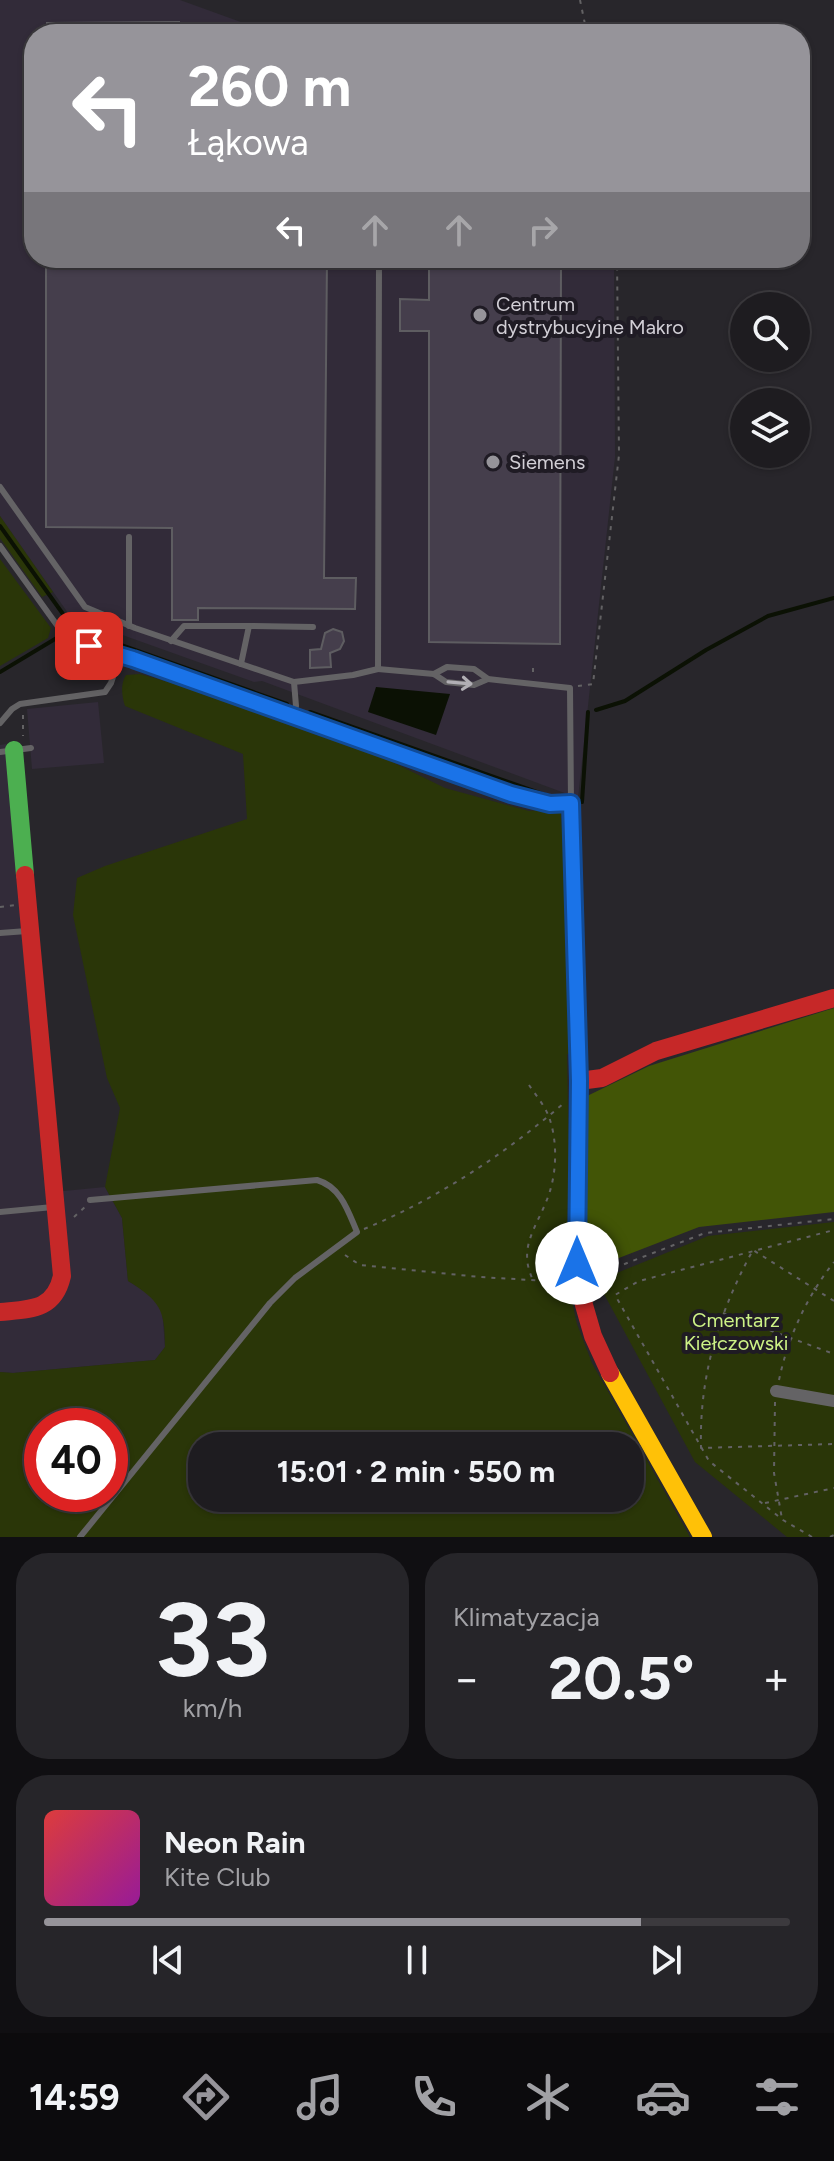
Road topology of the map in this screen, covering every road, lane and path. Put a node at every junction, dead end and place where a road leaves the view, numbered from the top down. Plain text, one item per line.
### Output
1 (580, 0) edge
2 (585, 24) edge
3 (379, 268) edge
4 (617, 268) edge
5 (0, 487) edge
6 (129, 537) dead end
7 (0, 546) edge
8 (129, 626) junction
9 (249, 626) junction
10 (313, 627) dead end
11 (171, 641) junction
12 (120, 655) junction
13 (241, 664) junction
14 (378, 669) junction
15 (434, 674) junction
16 (488, 679) junction
17 (294, 682) junction
18 (570, 688) junction
19 (20, 704) junction
20 (293, 716) junction
21 (0, 723) edge
22 (17, 750) edge
23 (571, 803) junction
24 (31, 930) junction
25 (0, 933) edge
26 (834, 998) edge
27 (579, 1081) junction
28 (529, 1085) dead end
29 (561, 1106) dead end
30 (548, 1115) junction
31 (90, 1200) joint
32 (57, 1207) junction
33 (0, 1212) edge
34 (74, 1217) dead end
35 (834, 1219) edge
36 (833, 1231) edge
37 (357, 1232) junction
38 (330, 1250) junction
39 (753, 1250) junction
40 (580, 1279) junction
41 (533, 1281) junction
42 (834, 1301) edge
43 (0, 1312) edge
44 (723, 1313) junction
45 (834, 1354) edge
46 (776, 1391) dead end
47 (834, 1401) edge
48 (834, 1444) edge
49 (701, 1448) junction
50 (834, 1488) edge
51 (763, 1504) junction
52 (80, 1537) edge
53 (703, 1537) edge
54 (812, 1537) edge

1 - 2 path
3 - 14 lane
4 - 18 path
5 - 8 lane
6 - 8 lane
7 - 12 lane
8 - 11 lane
9 - 10 lane
9 - 11 lane
9 - 13 lane
11 - 13 lane
12 - 19 lane
12 - 20 lane
13 - 17 lane
14 - 15 lane
14 - 17 lane
15 -> 16 lane
15 - 16 lane
16 - 18 lane
17 - 20 lane
18 - 23 lane
19 - 21 lane
19 - 22 path
20 - 23 lane
22 - 24 street
23 - 27 street
24 - 25 lane
24 - 32 street
26 - 27 street
27 - 40 street
28 - 30 path
29 - 30 path
30 - 37 path
30 - 41 path
31 - 34 path
31 - 37 lane
32 - 33 lane
32 - 43 street
35 - 40 path
36 - 39 path
37 - 38 lane
38 - 41 path
38 - 52 lane
39 - 42 path
39 - 44 path
39 - 49 path
40 - 41 path
40 - 53 street
44 - 45 path
44 - 49 path
46 - 47 street
48 - 49 path
49 - 51 path
50 - 51 path
51 - 54 path

